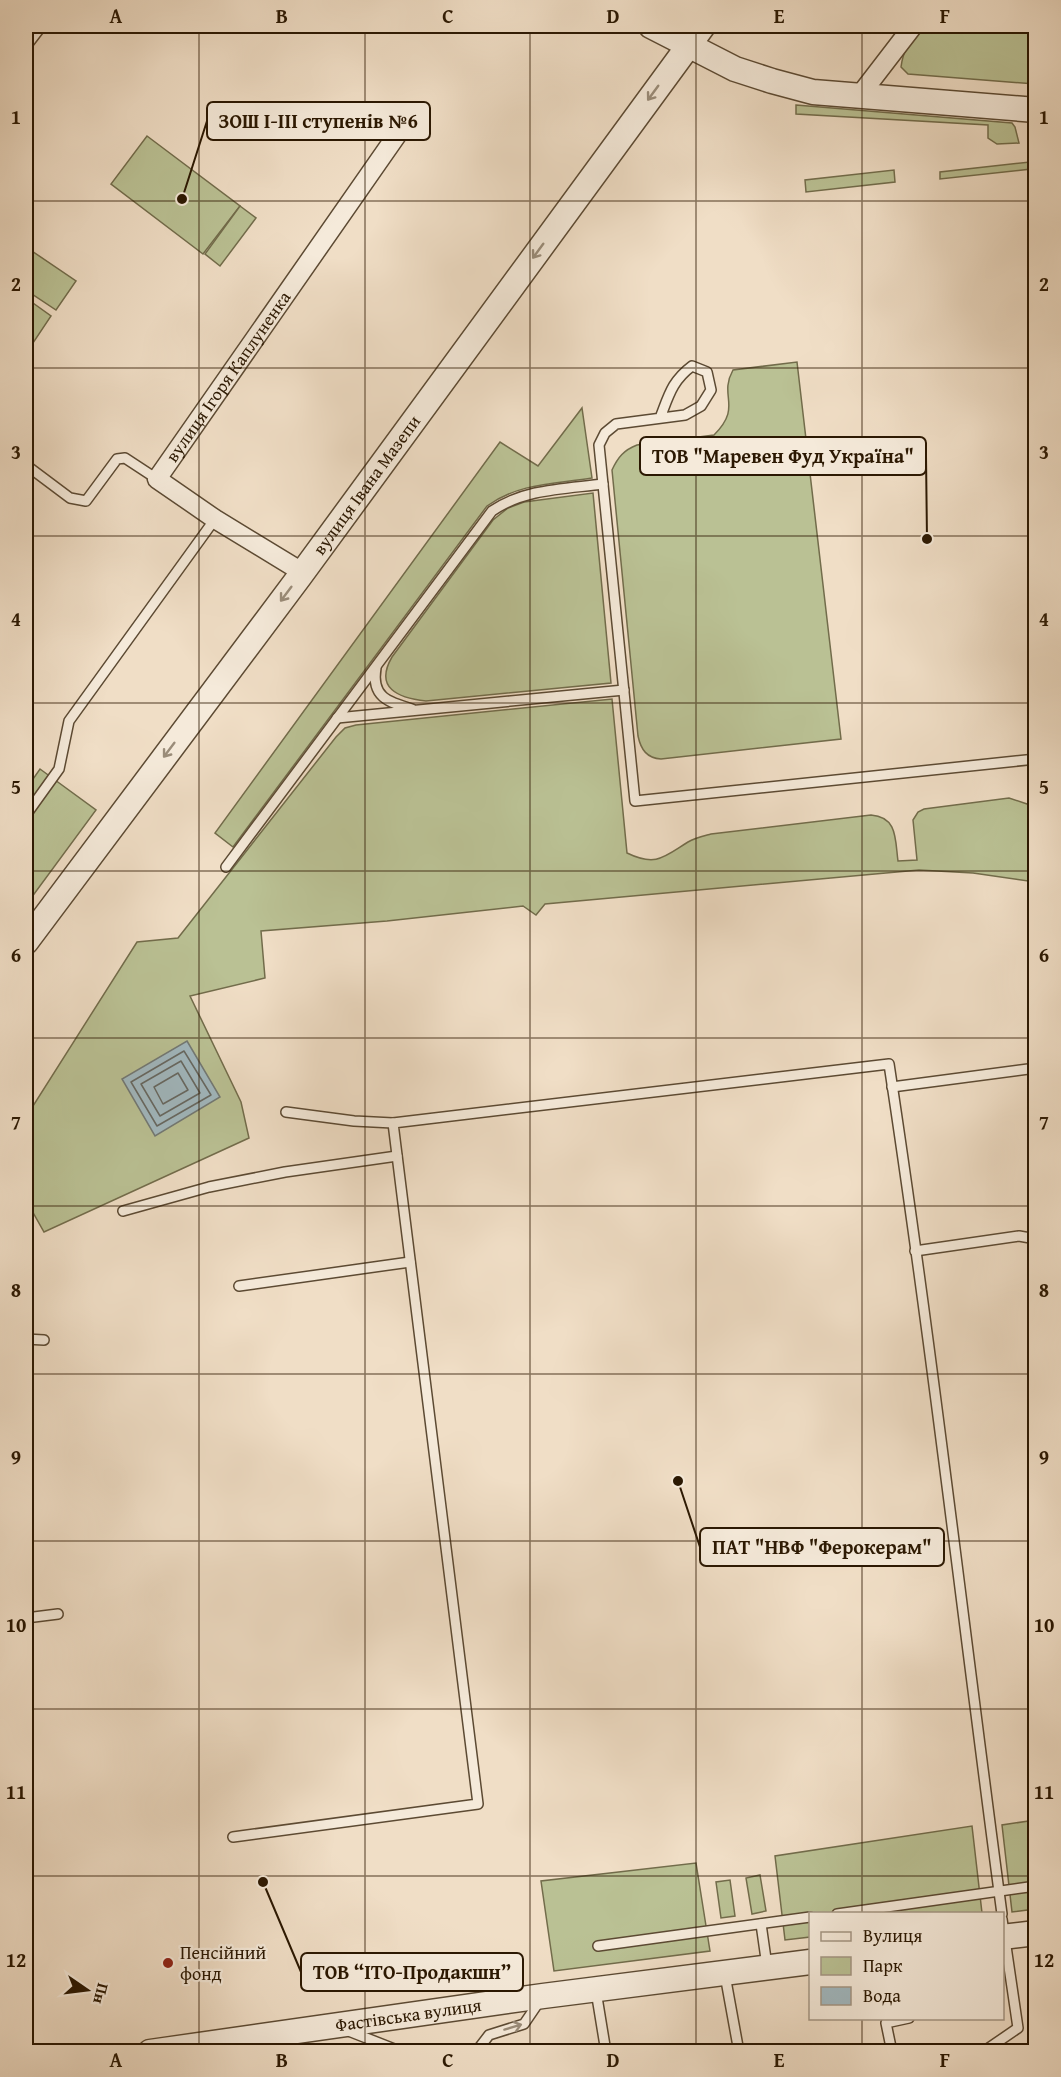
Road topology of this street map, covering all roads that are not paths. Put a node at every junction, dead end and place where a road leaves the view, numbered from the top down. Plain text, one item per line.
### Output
1 (36, 26) edge
2 (651, 26) edge
3 (703, 26) edge
4 (913, 26) edge
5 (26, 39) edge
6 (687, 46) junction
7 (860, 95) junction
8 (1035, 110) edge
9 (399, 132) dead end
10 (660, 418) dead end
11 (26, 465) edge
12 (157, 479) junction
13 (603, 484) junction
14 (215, 519) junction
15 (303, 572) junction
16 (376, 665) junction
17 (624, 690) junction
18 (418, 710) junction
19 (336, 718) junction
20 (1034, 761) edge
21 (26, 815) edge
22 (226, 867) dead end
23 (26, 942) edge
24 (1035, 1068) edge
25 (892, 1087) junction
26 (286, 1112) dead end
27 (393, 1123) junction
28 (397, 1156) junction
29 (123, 1211) dead end
30 (1035, 1239) edge
31 (915, 1251) junction
32 (410, 1262) junction
33 (239, 1286) dead end
34 (26, 1339) edge
35 (44, 1340) dead end
36 (58, 1614) dead end
37 (26, 1618) edge
38 (233, 1838) dead end
39 (1035, 1886) edge
40 (999, 1891) junction
41 (851, 1912) edge
42 (1001, 1912) edge
43 (809, 1917) edge
44 (761, 1924) junction
45 (1004, 1927) edge
46 (1004, 1933) edge
47 (1035, 1933) edge
48 (598, 1946) dead end
49 (809, 1962) edge
50 (767, 1967) junction
51 (725, 1973) junction
52 (596, 1989) junction
53 (543, 1996) junction
54 (1014, 1997) junction
55 (1004, 2000) edge
56 (903, 2020) edge
57 (336, 2026) junction
58 (26, 2038) edge
59 (27, 2052) edge
60 (150, 2052) edge
61 (402, 2052) edge
62 (476, 2052) edge
63 (606, 2052) edge
64 (739, 2052) edge
65 (892, 2052) edge
66 (983, 2052) edge

1 - 5 street
2 - 6 street
3 - 6 street, вулиця Івана Мазепи
4 - 7 street
6 - 7 street
6 -> 15 street, вулиця Івана Мазепи
7 - 8 street
9 - 12 street, вулиця Ігоря Каплуненка
10 - 13 lane
11 - 12 lane
12 - 14 street, вулиця Ігоря Каплуненка
13 - 16 lane
13 - 17 lane
14 - 15 street, вулиця Ігоря Каплуненка
14 - 21 lane
15 -> 23 street, вулиця Івана Мазепи
16 - 18 lane
16 - 19 lane
17 - 18 lane
17 - 20 lane
18 - 19 lane
19 - 22 lane
24 - 25 lane
25 - 27 lane
25 - 31 lane
26 - 27 lane
27 - 28 lane
28 - 29 lane
28 - 32 lane
30 - 31 lane
31 - 40 lane
32 - 33 lane
32 - 38 lane
34 - 35 lane
36 - 37 lane
39 - 40 lane
40 - 41 lane
40 - 42 lane
43 - 44 lane
44 - 48 lane
44 - 50 lane
45 - 47 street
46 - 54 lane
49 - 50 street, Фастівська вулиця
50 - 51 street, Фастівська вулиця
51 - 52 street, Фастівська вулиця
51 - 64 lane
52 - 53 street, Фастівська вулиця
52 - 63 lane
53 - 57 street, Фастівська вулиця
62 -> 53 lane
54 - 55 lane
54 - 66 lane
56 - 65 lane
57 - 60 street, Фастівська вулиця
57 - 61 lane
58 - 59 lane

